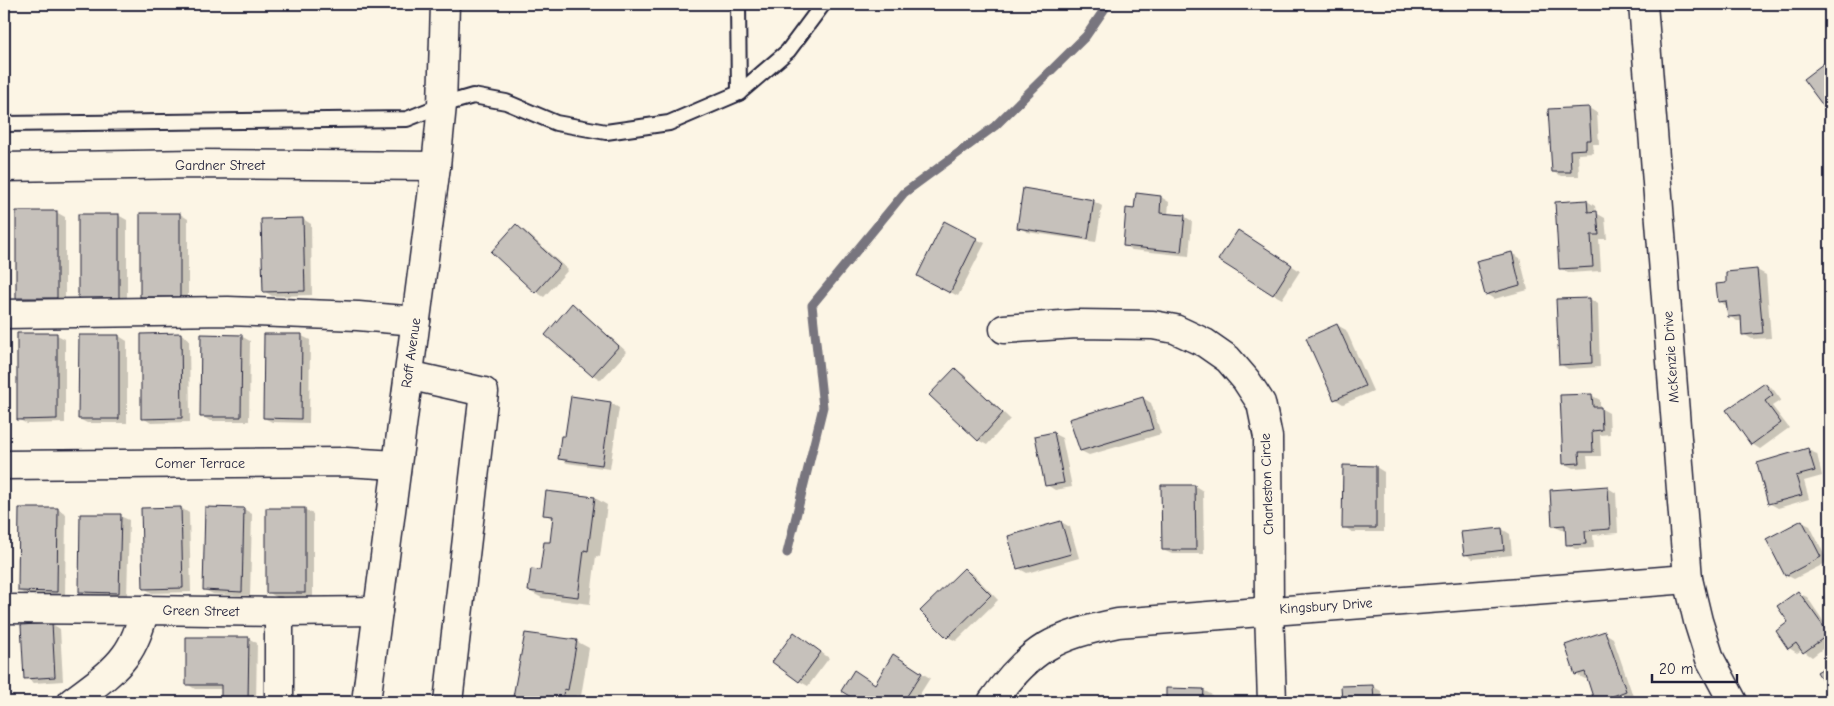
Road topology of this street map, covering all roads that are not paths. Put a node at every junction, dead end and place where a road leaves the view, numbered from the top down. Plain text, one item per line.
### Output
1 (445, 4) edge
2 (738, 4) edge
3 (823, 4) edge
4 (1643, 4) edge
5 (739, 93) junction
6 (442, 105) junction
7 (4, 124) edge
8 (436, 166) junction
9 (4, 168) edge
10 (4, 314) edge
11 (416, 321) junction
12 (1004, 329) dead end
13 (408, 375) junction
14 (4, 465) edge
15 (396, 465) junction
16 (1688, 579) junction
17 (4, 609) edge
18 (145, 610) junction
19 (1269, 610) junction
20 (378, 611) junction
21 (279, 612) junction
22 (84, 697) edge
23 (279, 702) edge
24 (366, 702) edge
25 (448, 702) edge
26 (992, 702) edge
27 (1272, 702) edge
28 (1733, 702) edge

1 - 6 street, Roff Avenue
2 - 5 lane
3 - 5 lane
4 - 16 street, McKenzie Drive
5 - 6 lane
6 - 7 lane
6 - 8 street, Roff Avenue
8 - 9 street, Gardner Street
8 - 11 street, Roff Avenue
10 - 11 street
11 - 13 street, Roff Avenue
12 - 19 street, Charleston Circle
13 - 15 street, Roff Avenue
13 - 25 street
14 - 15 street, Comer Terrace
15 - 20 street, Roff Avenue
16 - 19 street, Kingsbury Drive
16 - 28 street, McKenzie Drive
17 - 18 street
18 - 21 street, Green Street
18 - 22 street, Green Street
19 - 26 street, Kingsbury Drive
19 - 27 street, Charleston Circle
20 - 21 street, Green Street
20 - 24 street, Roff Avenue
21 - 23 street

